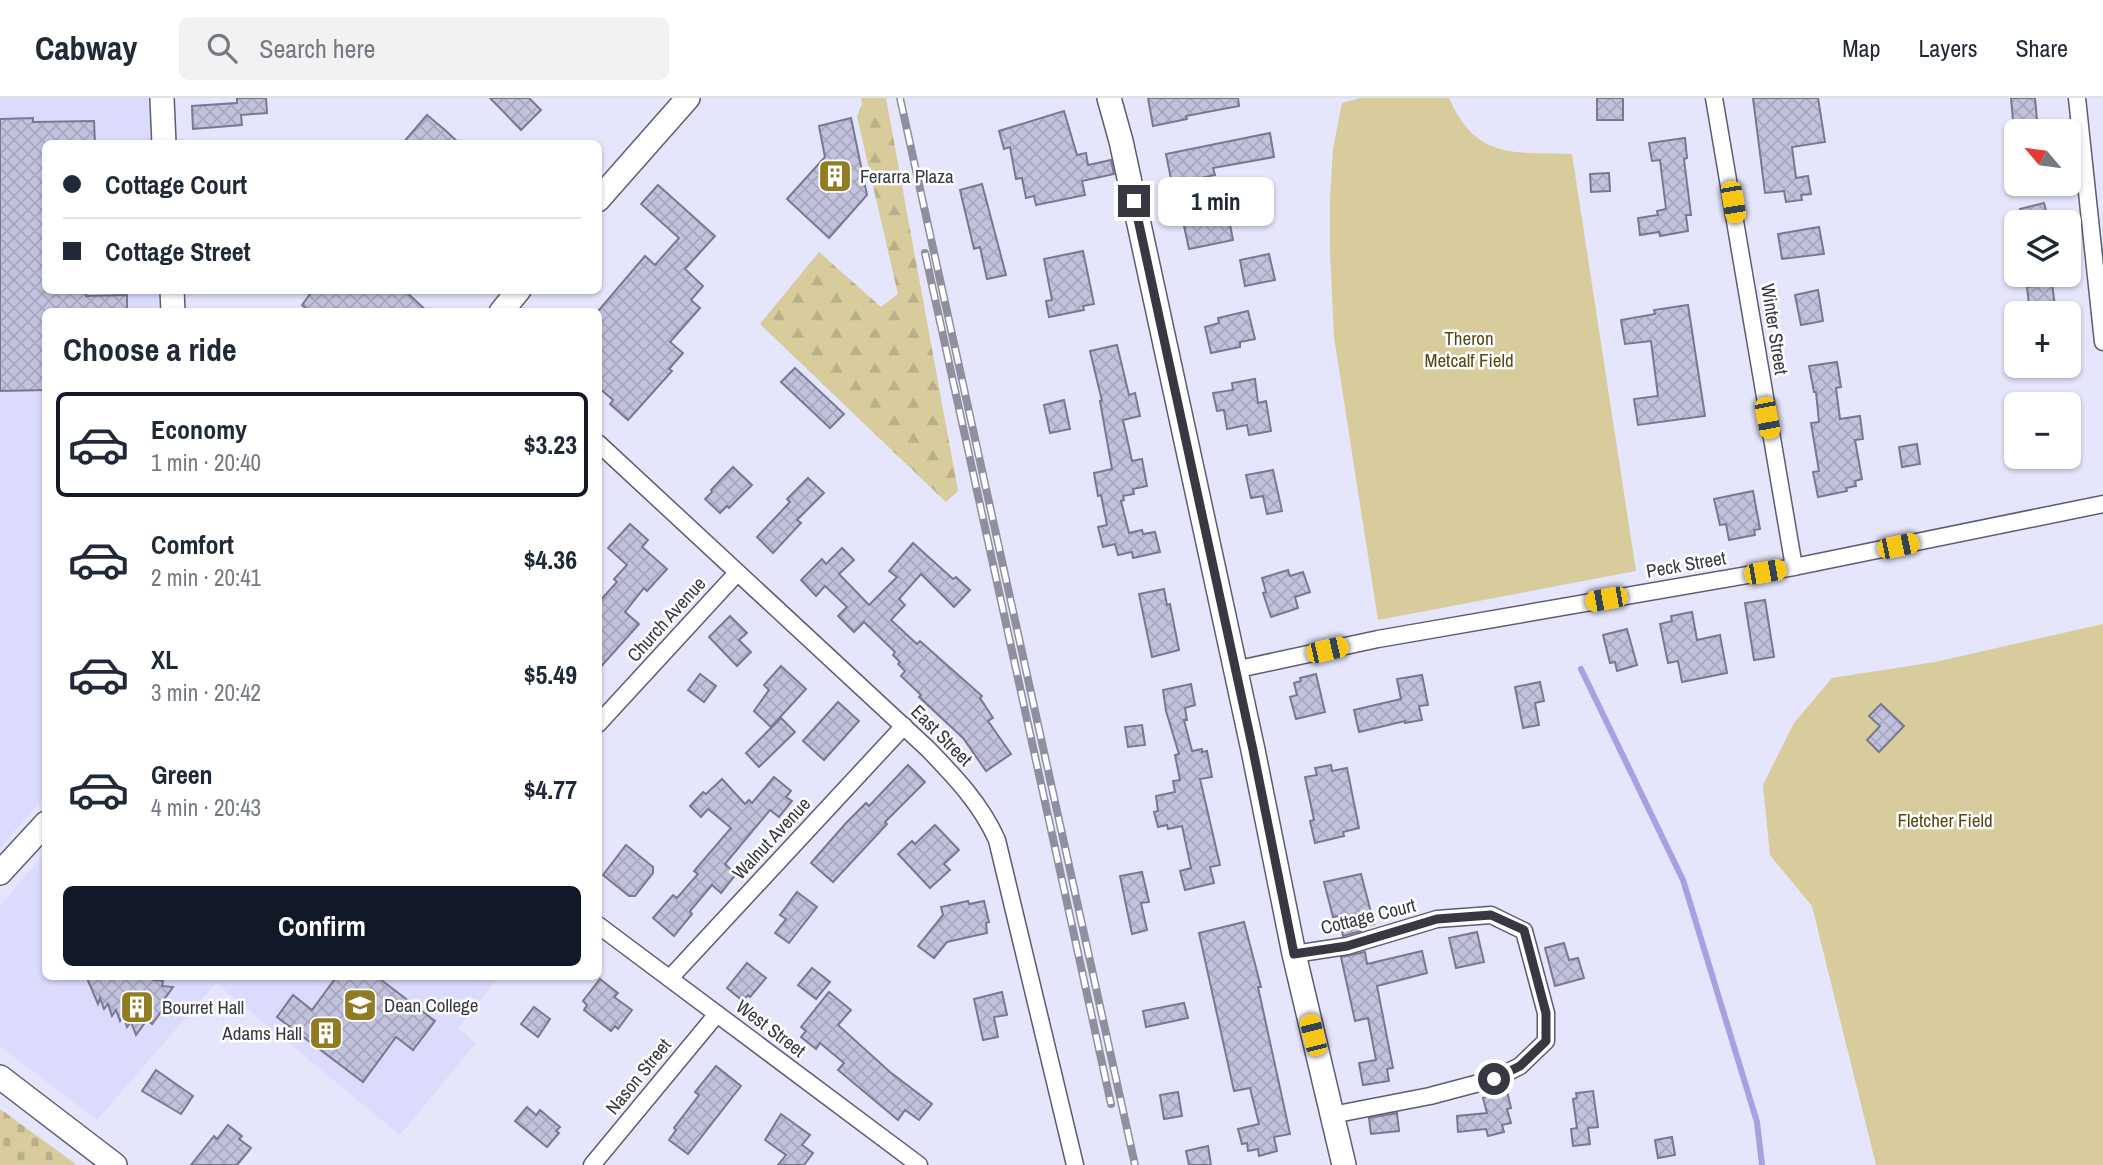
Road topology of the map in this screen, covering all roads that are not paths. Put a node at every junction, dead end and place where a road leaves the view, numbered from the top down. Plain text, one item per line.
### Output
1 (162, 98) edge
2 (688, 98) edge
3 (1109, 98) edge
4 (1714, 98) edge
5 (2077, 98) edge
6 (164, 140) edge
7 (602, 195) edge
8 (516, 294) edge
9 (504, 308) edge
10 (2103, 342) edge
11 (602, 447) edge
12 (2103, 504) edge
13 (1794, 567) junction
14 (737, 573) junction
15 (1234, 670) junction
16 (602, 720) edge
17 (904, 726) junction
18 (42, 827) edge
19 (0, 873) edge
20 (602, 928) edge
21 (1294, 954) junction
22 (670, 978) junction
23 (717, 1014) junction
24 (0, 1077) edge
25 (1332, 1115) junction
26 (115, 1165) edge
27 (592, 1165) edge
28 (919, 1165) edge
29 (1075, 1165) edge
30 (1344, 1165) edge

1 - 6 street
2 - 7 street
3 - 15 street
4 - 13 street, Winter Street
5 - 10 street
8 - 9 street
11 - 14 street, East Street
12 - 13 street, Peck Street
13 - 15 street, Peck Street
14 - 16 street, Church Avenue
14 - 17 street, East Street
15 - 21 street
17 - 22 street, Walnut Avenue
17 - 29 street, East Street
18 - 19 street
20 - 22 street, West Street
21 - 25 street
21 - 25 street, Cottage Court
22 - 23 street, West Street
23 - 27 street, Nason Street
23 - 28 street, West Street
24 - 26 street
25 - 30 street

